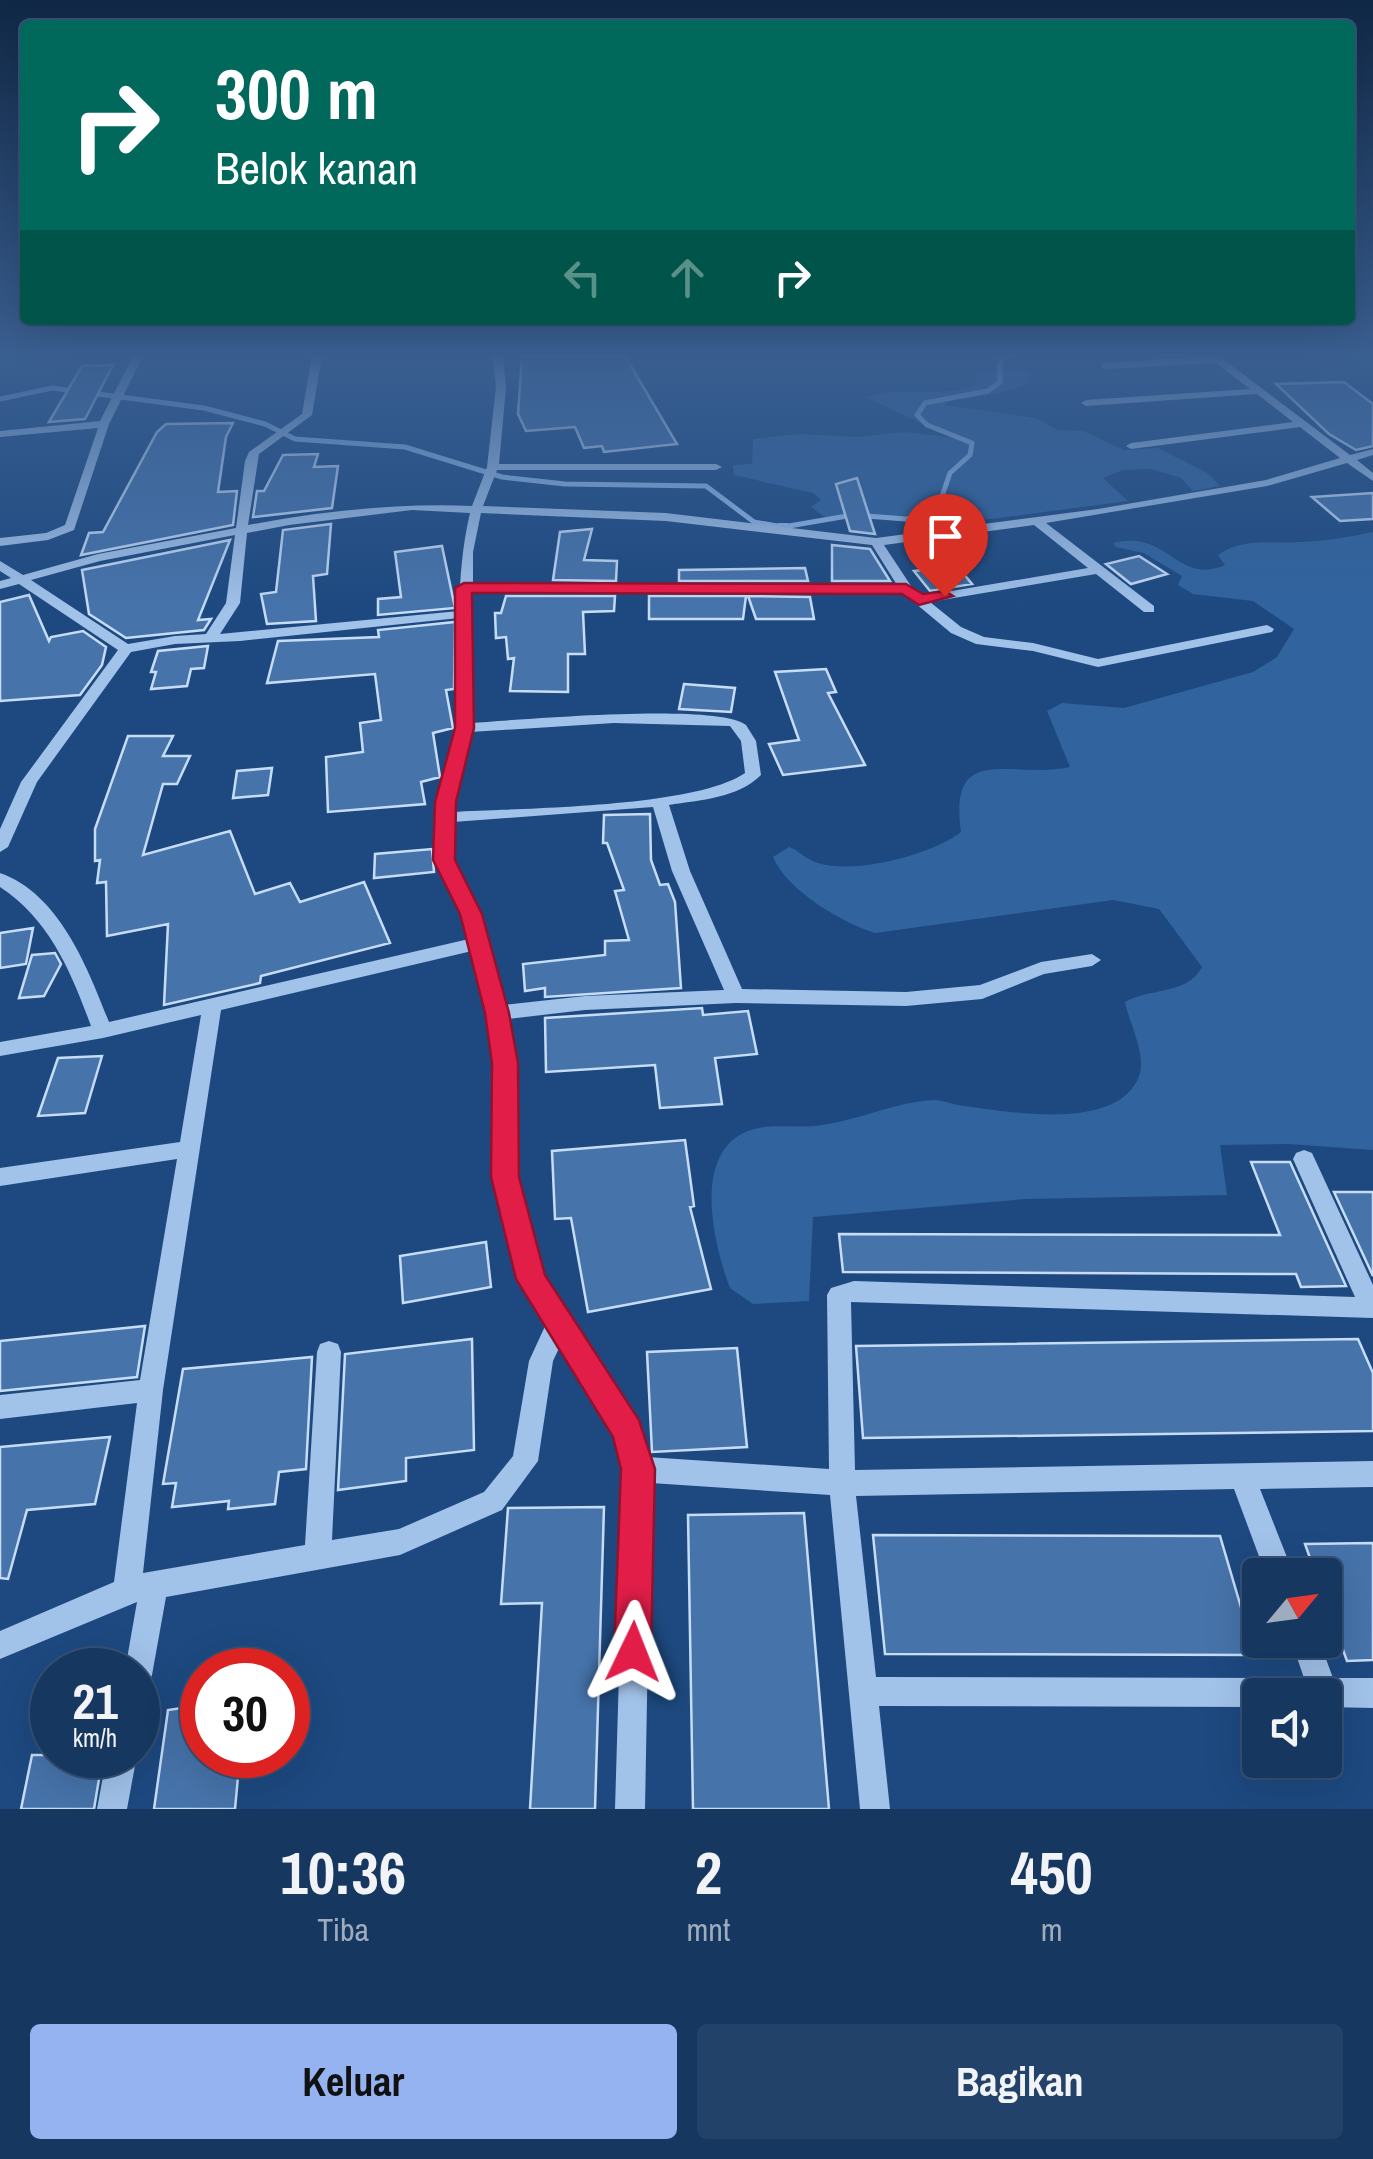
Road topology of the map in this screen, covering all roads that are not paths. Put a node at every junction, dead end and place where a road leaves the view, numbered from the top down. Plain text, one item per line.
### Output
1 (99, 440) edge
2 (269, 440) edge
3 (495, 440) edge
4 (1174, 440) edge
5 (1320, 440) edge
6 (1131, 446) dead end
7 (1373, 452) edge
8 (1346, 461) junction
9 (716, 467) dead end
10 (491, 473) junction
11 (1373, 478) edge
12 (477, 507) junction
13 (1036, 521) junction
14 (244, 530) junction
15 (0, 542) edge
16 (876, 542) junction
17 (0, 565) edge
18 (1096, 570) junction
19 (19, 579) junction
20 (0, 585) edge
21 (464, 588) junction
22 (906, 589) junction
23 (919, 600) junction
24 (1148, 609) dead end
25 (464, 614) junction
26 (1267, 629) dead end
27 (212, 638) junction
28 (126, 649) junction
29 (464, 728) junction
30 (660, 803) junction
31 (446, 817) junction
32 (0, 847) edge
33 (0, 879) edge
34 (476, 944) junction
35 (1092, 960) dead end
36 (736, 996) junction
37 (212, 1006) junction
38 (497, 1013) junction
39 (103, 1032) junction
40 (0, 1049) edge
41 (188, 1149) junction
42 (1304, 1159) dead end
43 (0, 1177) edge
44 (1372, 1310) edge
45 (558, 1325) junction
46 (329, 1352) dead end
47 (151, 1390) junction
48 (0, 1407) edge
49 (638, 1469) junction
50 (1373, 1474) edge
51 (1242, 1476) junction
52 (842, 1483) junction
53 (318, 1556) junction
54 (1273, 1558) edge
55 (140, 1588) junction
56 (0, 1645) edge
57 (139, 1648) edge
58 (861, 1690) junction
59 (1242, 1692) edge
60 (1342, 1692) edge
61 (1373, 1693) edge
62 (118, 1778) edge
63 (112, 1809) edge
64 (630, 1809) edge
65 (874, 1809) edge

1 - 15 street
2 - 14 street
3 - 10 street
4 - 6 street
5 - 8 street
7 - 8 street
8 - 11 street
8 - 13 street
9 - 10 street
10 - 12 street
12 - 14 street
12 - 16 street
12 - 21 street
13 - 16 street
13 - 18 street
14 - 19 street
14 - 27 street
16 - 22 street
17 - 19 street
18 - 23 street
18 - 24 street
19 - 20 street
19 - 28 street
21 - 22 street
21 - 25 street
22 - 23 street
23 - 26 street
25 - 27 street
25 - 29 street
27 - 28 street
28 - 32 street
29 - 30 street
29 - 31 street
30 - 31 street
30 - 36 street
31 - 34 street
33 - 39 street
34 - 37 street
34 - 38 street
35 - 36 street
36 - 38 street
37 - 39 street
37 - 41 street
38 - 45 street
39 - 40 street
41 - 43 street
41 - 47 street
42 - 44 street
44 - 52 street
45 - 49 street
45 - 53 street
46 - 53 street
47 - 48 street
47 - 55 street
49 - 52 street
49 - 64 street
50 - 51 street
51 - 52 street
51 - 54 street
52 - 58 street
53 - 55 street
55 - 56 street
55 - 57 street
58 - 59 street
58 - 65 street
60 - 61 street
62 - 63 street

